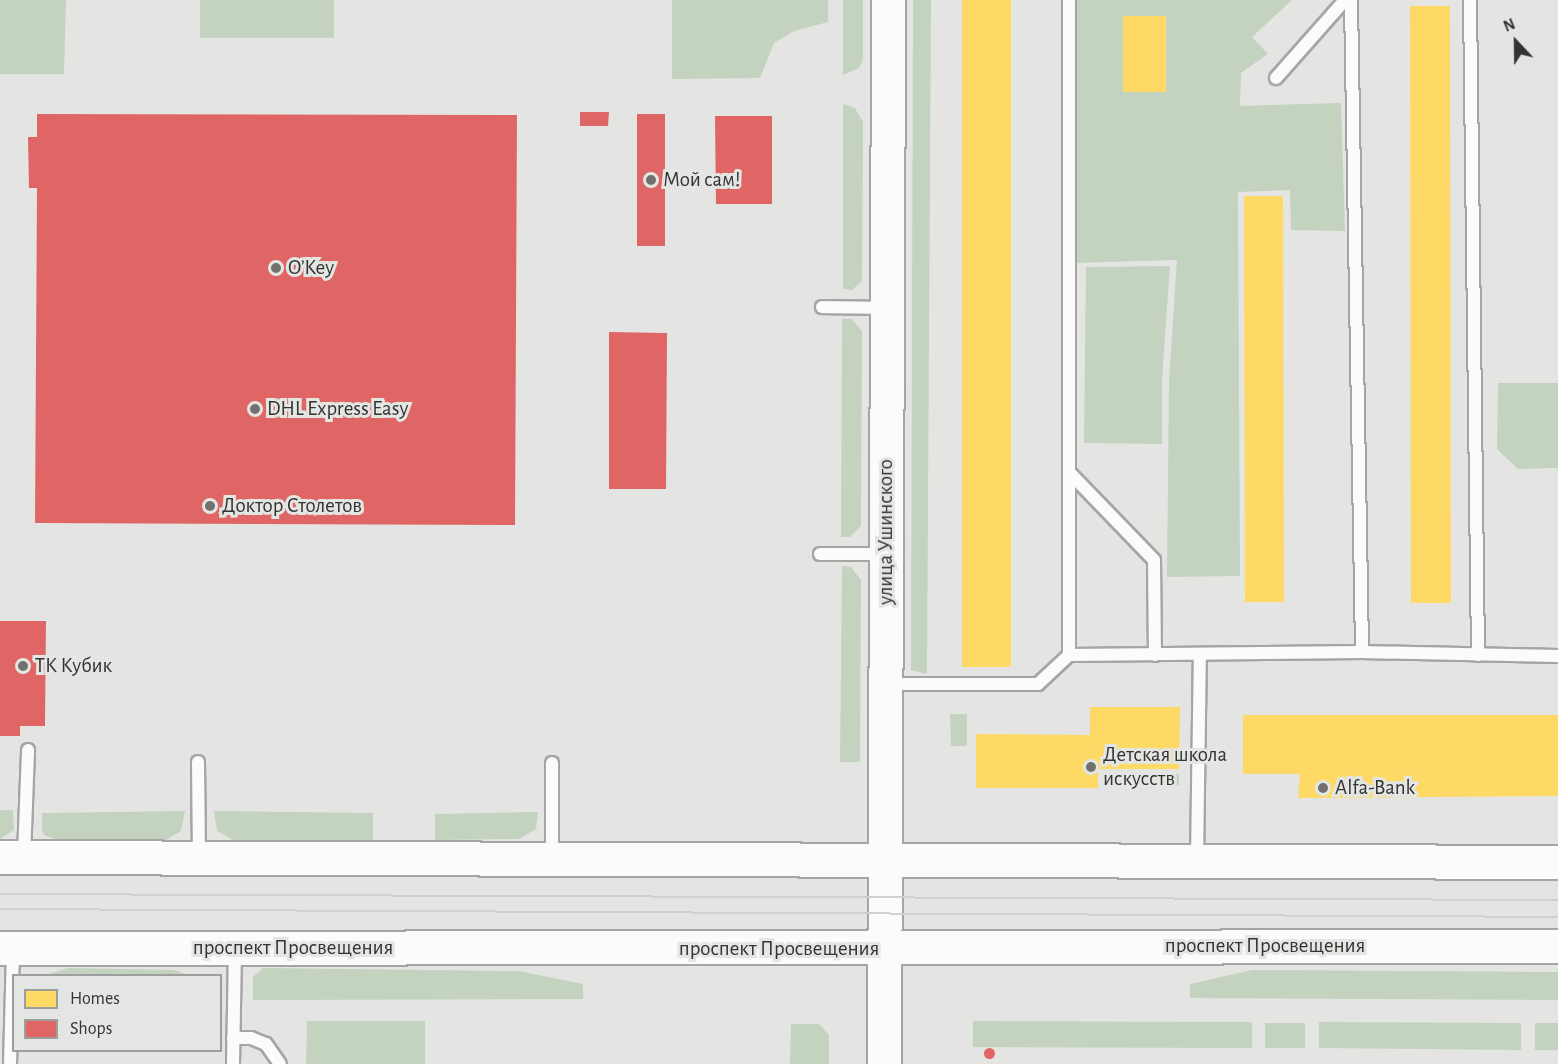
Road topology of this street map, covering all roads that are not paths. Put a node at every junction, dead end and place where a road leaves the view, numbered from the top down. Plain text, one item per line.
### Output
1 (888, 0) edge
2 (1069, 0) edge
3 (1345, 0) edge
4 (1351, 0) edge
5 (1470, 0) edge
6 (1276, 78) dead end
7 (822, 307) dead end
8 (887, 308) junction
9 (1069, 472) junction
10 (820, 554) dead end
11 (886, 554) junction
12 (1362, 652) junction
13 (1069, 655) junction
14 (1155, 655) junction
15 (1200, 655) junction
16 (1478, 655) junction
17 (1558, 656) edge
18 (885, 684) junction
19 (28, 750) dead end
20 (198, 762) dead end
21 (552, 763) dead end
22 (12, 857) edge
23 (199, 858) junction
24 (552, 859) junction
25 (885, 861) junction
26 (1197, 861) junction
27 (1558, 862) edge
28 (1558, 946) edge
29 (6, 948) edge
30 (235, 948) junction
31 (884, 950) junction
32 (10, 1037) junction
33 (233, 1038) junction
34 (0, 1048) edge
35 (10, 1064) edge
36 (234, 1064) edge
37 (280, 1064) edge
38 (884, 1064) edge

1 - 8 main road, улица Ушинского
2 - 9 lane
3 - 6 lane
4 - 12 lane
5 - 16 lane
7 - 8 lane
8 - 11 main road, улица Ушинского
9 - 13 lane
9 - 14 lane
10 - 11 lane
11 - 18 main road, улица Ушинского
12 - 15 lane
12 - 16 lane
13 - 14 lane
13 - 18 lane
14 - 15 lane
15 - 26 lane
16 - 17 lane
18 - 25 main road, улица Ушинского
19 - 22 lane
20 - 23 lane
21 - 24 lane
22 - 23 main road
23 - 24 main road
24 - 25 main road
25 - 26 main road
25 - 31 main road, улица Ушинского
26 - 27 main road
28 - 31 main road, проспект Просвещения
29 - 30 main road, проспект Просвещения
29 - 32 lane
30 - 31 main road, проспект Просвещения
30 - 33 lane
31 - 38 main road, улица Ушинского
32 - 34 lane
32 - 35 lane
33 - 36 lane
33 - 37 lane

